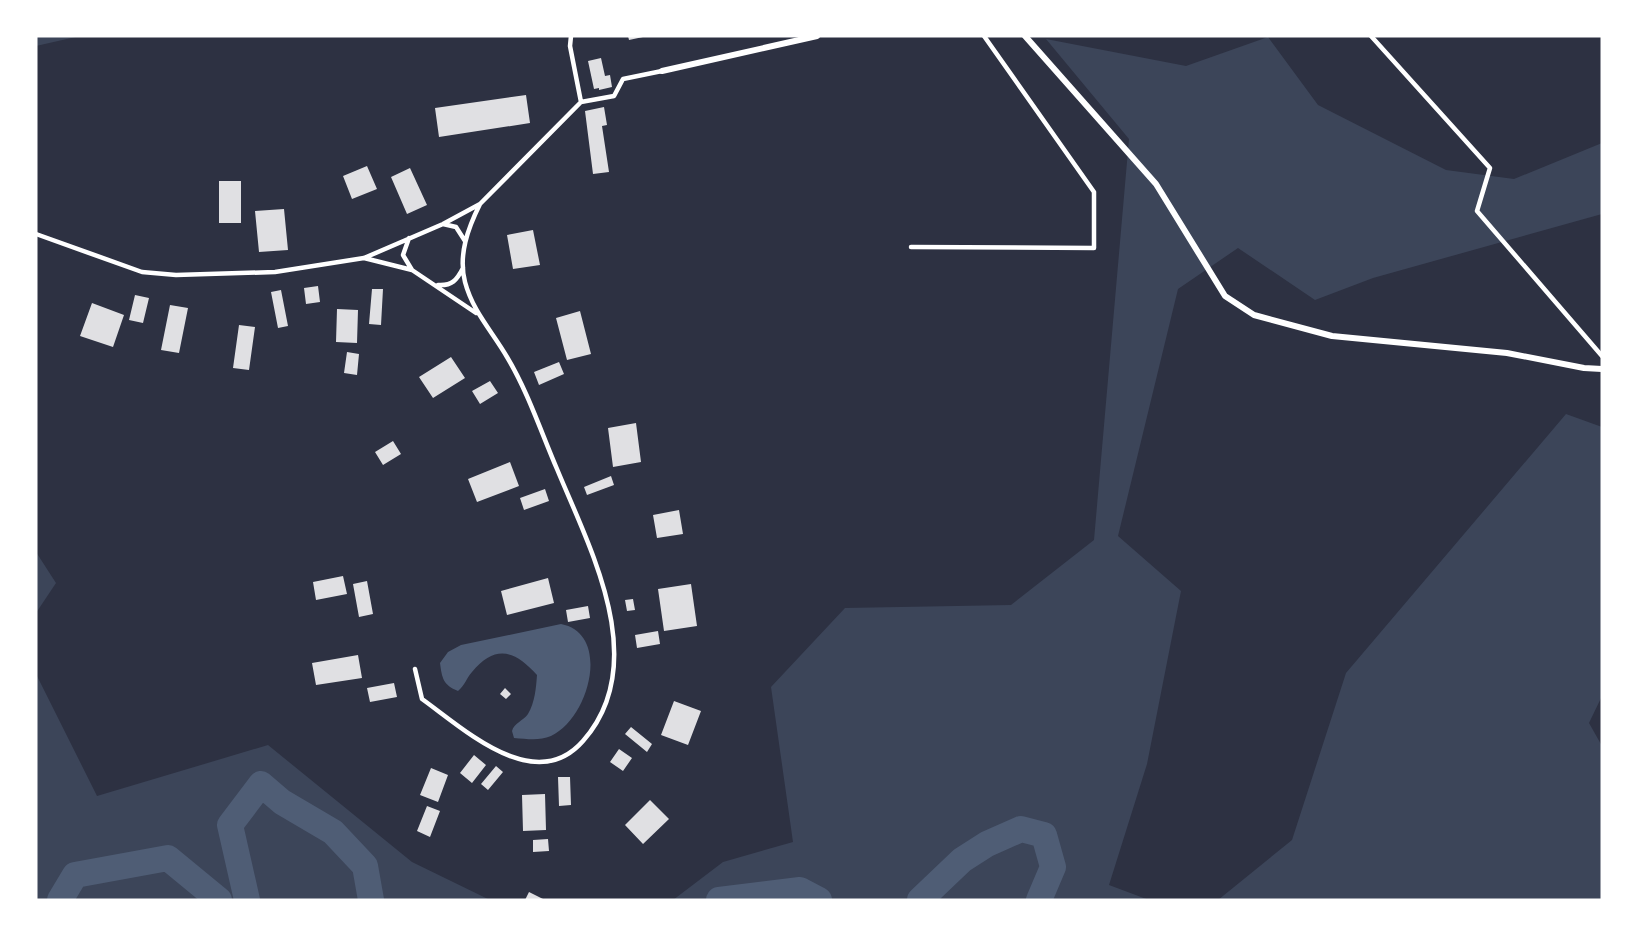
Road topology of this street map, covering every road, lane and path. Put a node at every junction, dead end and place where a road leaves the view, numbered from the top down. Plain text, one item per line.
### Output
1 (572, 36) edge
2 (817, 36) edge
3 (984, 36) edge
4 (1025, 36) edge
5 (1371, 36) edge
6 (662, 71) joint
7 (581, 102) junction
8 (480, 204) junction
9 (443, 224) junction
10 (36, 234) edge
11 (409, 238) junction
12 (466, 244) junction
13 (911, 247) dead end
14 (364, 258) junction
15 (464, 267) junction
16 (412, 270) junction
17 (435, 284) junction
18 (477, 313) junction
19 (1602, 356) edge
20 (1602, 369) edge
21 (415, 669) dead end

1 - 7 lane
2 - 6 street
3 - 13 lane
4 - 20 street
5 - 19 lane
6 - 7 lane
7 - 8 lane
8 - 9 lane
8 - 12 lane
9 - 11 lane
9 - 12 lane
10 - 14 lane
11 - 14 lane
11 - 16 lane
12 - 15 lane
14 - 16 lane
15 - 17 lane
15 - 18 lane
16 - 17 lane
17 - 18 lane
18 - 21 lane

